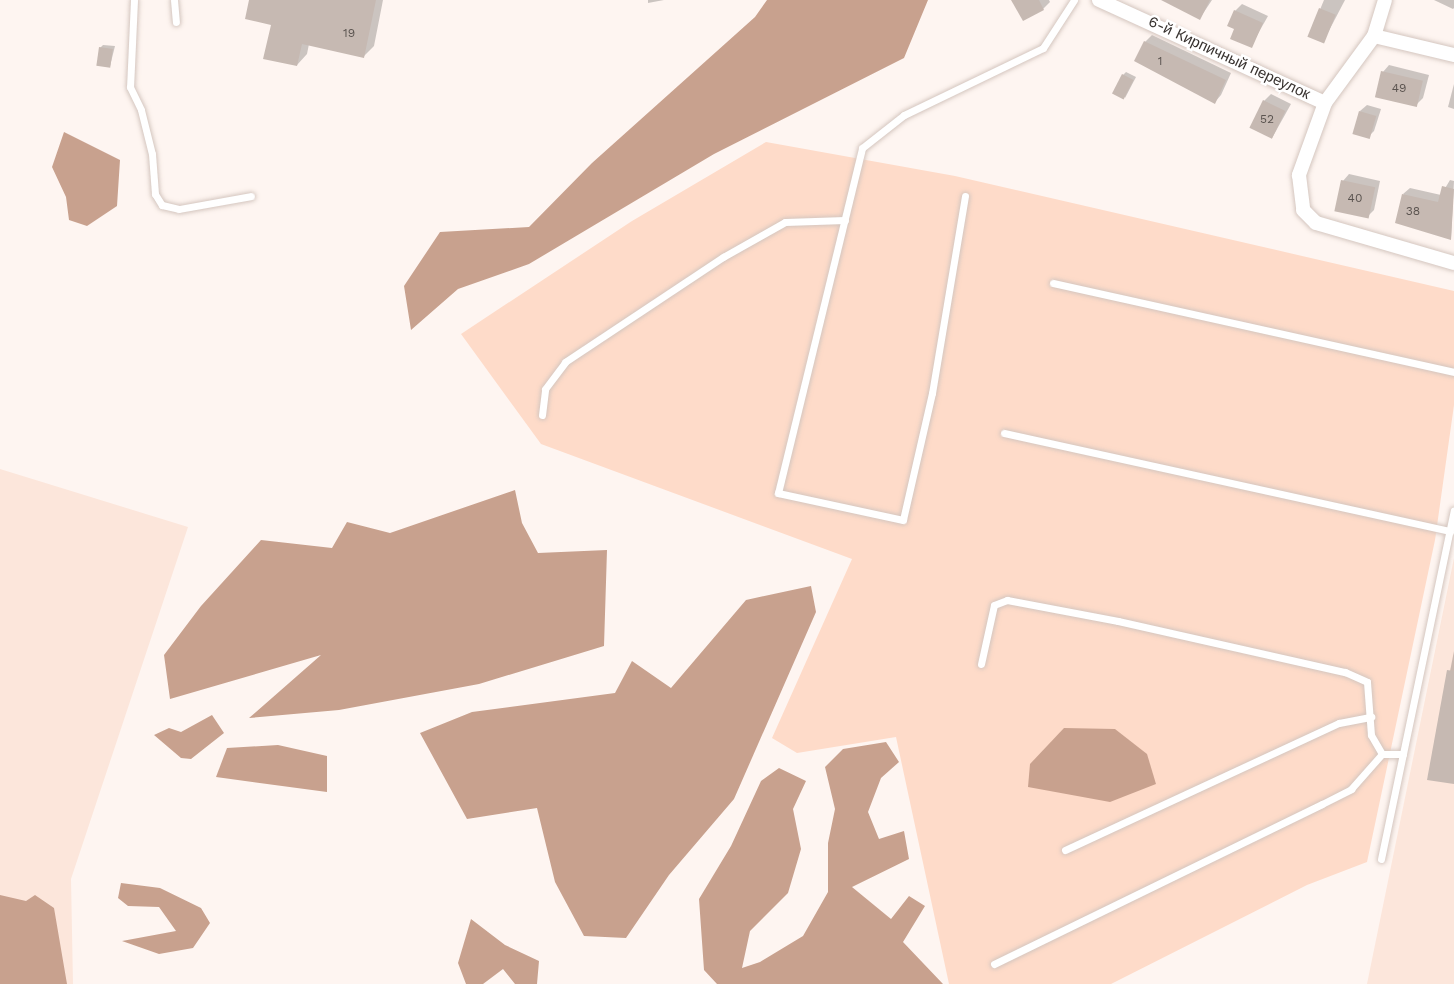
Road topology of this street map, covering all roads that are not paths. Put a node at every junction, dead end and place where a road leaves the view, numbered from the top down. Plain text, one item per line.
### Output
1 (135, 0) edge
2 (174, 0) edge
3 (1074, 0) edge
4 (1099, 0) edge
5 (1385, 0) edge
6 (176, 22) dead end
7 (1374, 36) junction
8 (1454, 55) edge
9 (1324, 103) junction
10 (251, 196) dead end
11 (965, 196) dead end
12 (845, 220) junction
13 (1454, 262) edge
14 (1053, 283) dead end
15 (1454, 372) edge
16 (542, 416) dead end
17 (1004, 433) dead end
18 (1454, 512) edge
19 (1450, 531) junction
20 (981, 664) dead end
21 (1371, 717) junction
22 (1382, 754) junction
23 (1403, 754) junction
24 (1065, 850) dead end
25 (1381, 859) dead end
26 (994, 964) dead end

1 - 10 lane
2 - 6 lane
3 - 12 lane
4 - 9 street, 6-й Кирпичный переулок
5 - 7 street
7 - 8 street
7 - 9 street
9 - 13 street
11 - 12 lane
12 - 16 lane
14 - 15 lane
17 - 19 lane
18 - 19 lane
19 - 23 lane
20 - 21 lane
21 - 22 lane
21 - 24 lane
22 - 23 lane
22 - 26 lane
23 - 25 lane

